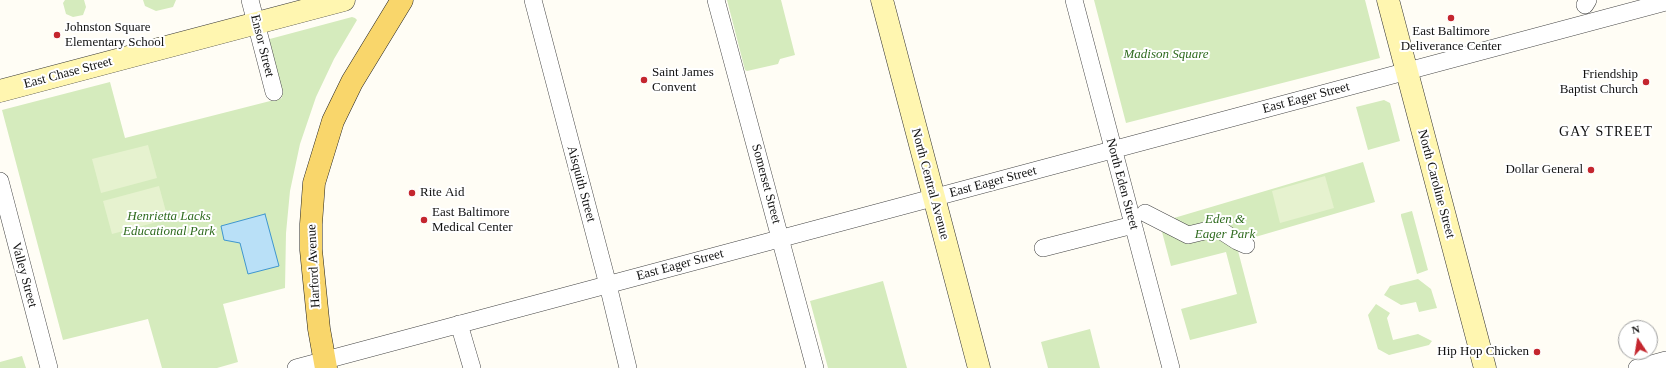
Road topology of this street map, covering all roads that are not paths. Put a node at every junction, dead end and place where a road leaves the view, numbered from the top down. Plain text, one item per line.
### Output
1 (250, 0) edge
2 (344, 0) edge
3 (402, 0) edge
4 (533, 0) edge
5 (716, 0) edge
6 (882, 0) edge
7 (1074, 0) edge
8 (1388, 0) edge
9 (1666, 2) edge
10 (256, 23) junction
11 (1407, 71) junction
12 (0, 91) edge
13 (274, 92) dead end
14 (1113, 150) junction
15 (0, 181) edge
16 (934, 197) junction
17 (1139, 219) junction
18 (780, 239) junction
19 (1246, 245) dead end
20 (1043, 248) dead end
21 (608, 285) junction
22 (459, 324) junction
23 (1666, 360) edge
24 (325, 364) edge
25 (49, 368) edge
26 (296, 368) edge
27 (472, 368) edge
28 (628, 368) edge
29 (815, 368) edge
30 (979, 368) edge
31 (1171, 368) edge
32 (1485, 368) edge
33 (1637, 368) edge

1 - 10 street, Ensor Street
2 - 10 street, East Chase Street
3 - 24 main road, Harford Avenue
4 - 21 street, Aisquith Street
5 - 18 street, Somerset Street
6 - 16 street, North Central Avenue
7 - 14 street, North Eden Street
8 - 11 street, North Caroline Street
9 - 11 street, East Eager Street
10 - 12 street, East Chase Street
10 - 13 street, Ensor Street
11 - 14 street, East Eager Street
11 - 32 street, North Caroline Street
14 - 16 street, East Eager Street
14 - 17 street, North Eden Street
15 - 25 street, Valley Street
16 - 18 street, East Eager Street
16 - 30 street, North Central Avenue
17 - 19 street
17 - 20 street
17 - 31 street, North Eden Street
18 - 21 street, East Eager Street
18 - 29 street, Somerset Street
21 - 22 street, East Eager Street
21 - 28 street, Aisquith Street
22 - 24 street, East Eager Street
22 - 27 street
23 - 33 street
24 - 26 street, East Eager Street

